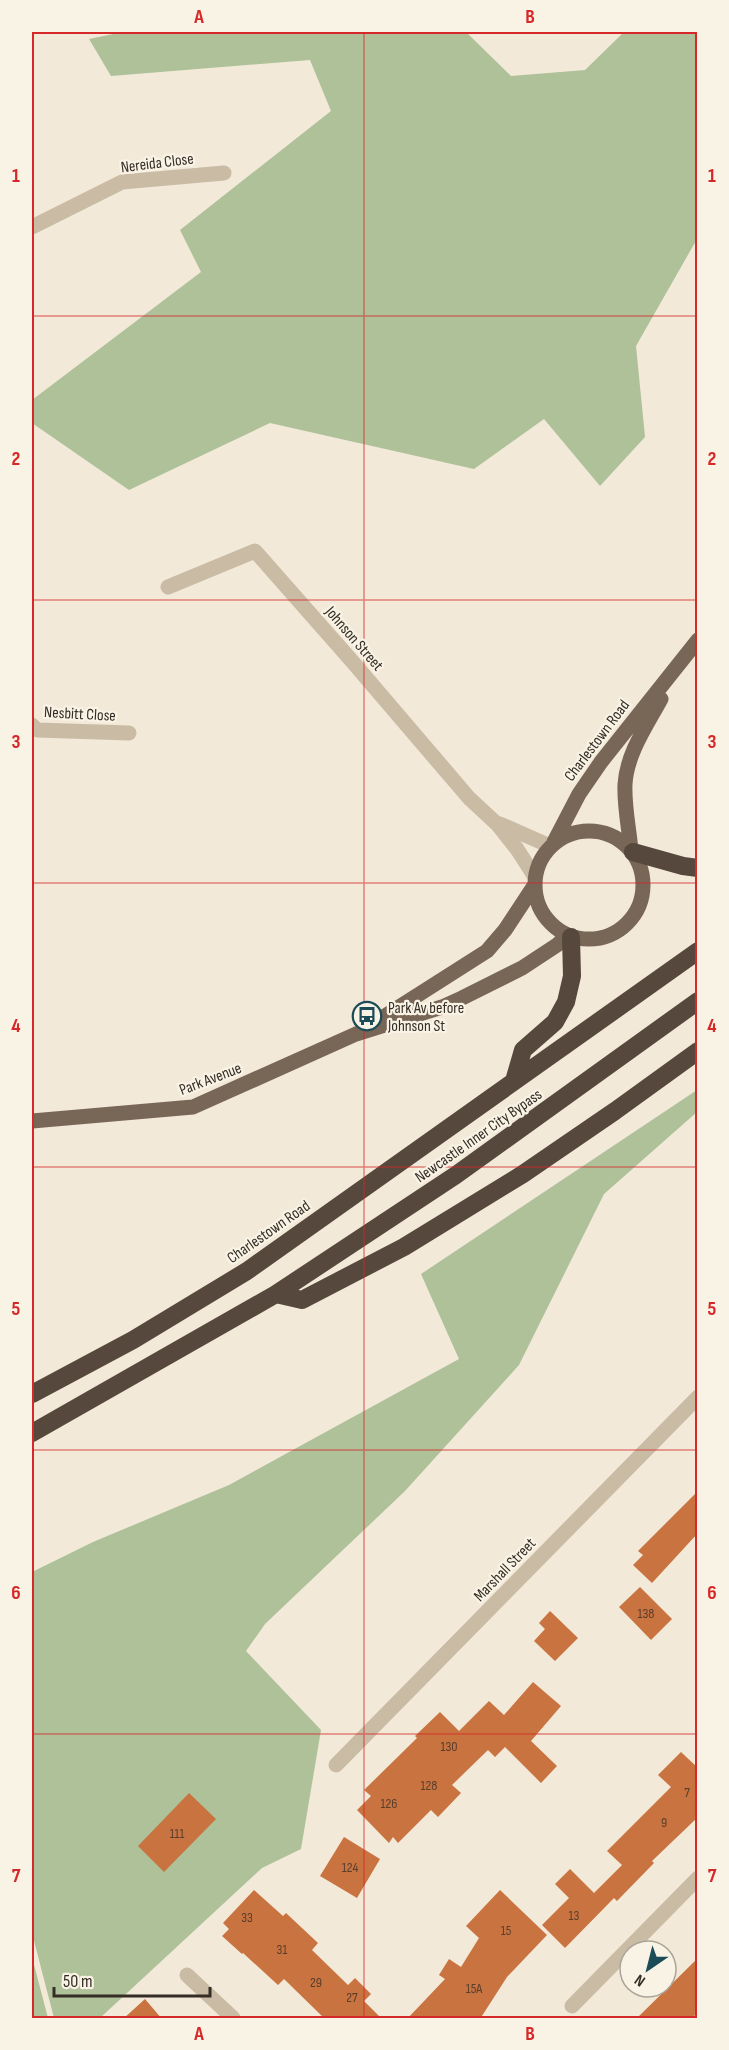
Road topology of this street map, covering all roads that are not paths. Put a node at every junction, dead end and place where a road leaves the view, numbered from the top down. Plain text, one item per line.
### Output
1 (224, 173) dead end
2 (32, 227) edge
3 (168, 587) dead end
4 (698, 640) edge
5 (678, 667) junction
6 (32, 725) edge
7 (129, 733) dead end
8 (490, 818) junction
9 (552, 844) junction
10 (632, 851) junction
11 (698, 868) edge
12 (534, 882) junction
13 (569, 936) junction
14 (698, 951) edge
15 (698, 1001) edge
16 (356, 1034) junction
17 (698, 1051) edge
18 (514, 1081) junction
19 (32, 1120) edge
20 (276, 1294) junction
21 (32, 1394) edge
22 (698, 1397) edge
23 (32, 1433) edge
24 (336, 1765) dead end
25 (698, 1878) edge
26 (187, 1975) dead end
27 (572, 2006) dead end
28 (233, 2019) edge

1 - 2 street, Nereida Close
3 - 8 street, Johnson Street
4 - 5 main road, Charlestown Road
5 - 9 main road, Charlestown Road
5 - 10 main road, Charlestown Road
6 - 7 street, Nesbitt Close
8 - 9 street, Johnson Street
8 - 12 street, Johnson Street
9 - 10 main road
9 - 12 main road, Charlestown Road
10 - 11 highway
10 - 13 main road, Charlestown Road
12 - 13 main road
12 - 16 main road, Park Avenue
13 - 16 main road, Park Avenue
13 - 18 highway
14 - 18 highway, Newcastle Inner City Bypass
15 - 20 highway, Newcastle Inner City Bypass
16 - 19 main road, Park Avenue
17 - 20 highway
18 - 21 highway, Charlestown Road
20 - 23 highway
22 - 24 street, Marshall Street
25 - 27 street
26 - 28 street

